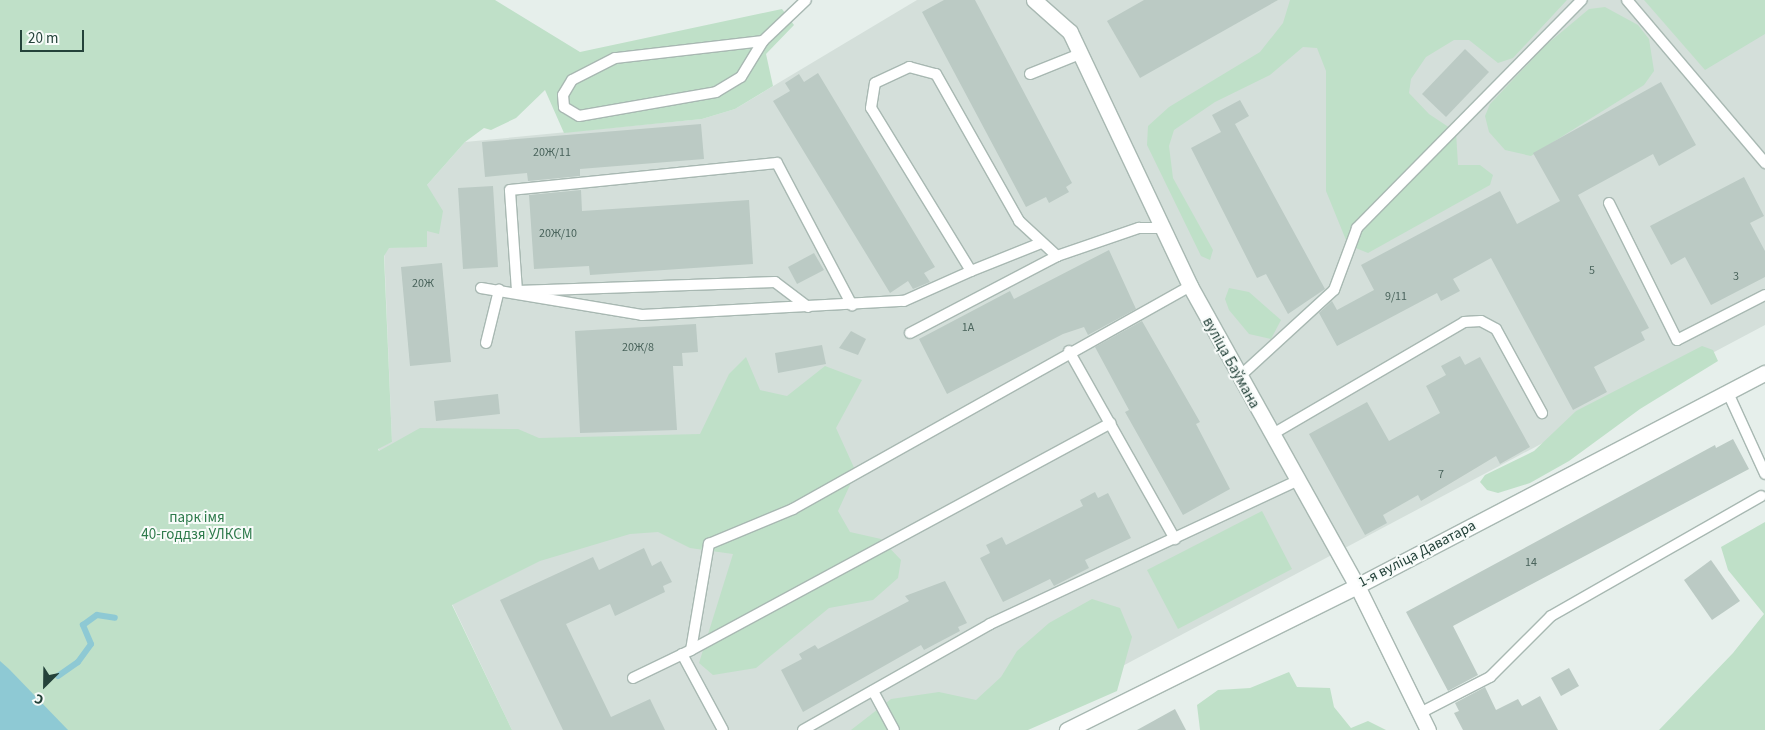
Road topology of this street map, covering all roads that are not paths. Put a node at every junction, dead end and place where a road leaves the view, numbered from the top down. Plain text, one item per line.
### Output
1 (806, 0) edge
2 (1034, 0) edge
3 (1582, 0) edge
4 (1627, 0) edge
5 (763, 41) junction
6 (1080, 54) junction
7 (1030, 74) dead end
8 (1765, 163) edge
9 (1609, 203) dead end
10 (1162, 228) junction
11 (1041, 242) junction
12 (1057, 256) junction
13 (971, 270) junction
14 (1190, 286) junction
15 (481, 288) dead end
16 (499, 290) junction
17 (517, 291) junction
18 (1765, 296) edge
19 (852, 304) junction
20 (808, 307) junction
21 (910, 333) dead end
22 (486, 343) dead end
23 (1069, 351) junction
24 (1765, 374) edge
25 (1239, 377) junction
26 (1728, 393) junction
27 (1542, 413) dead end
28 (1110, 423) junction
29 (1271, 435) junction
30 (1765, 474) edge
31 (1296, 481) junction
32 (1761, 496) dead end
33 (1176, 539) junction
34 (1357, 586) junction
35 (687, 652) junction
36 (633, 678) dead end
37 (873, 691) junction
38 (1420, 714) junction
39 (722, 730) edge
40 (803, 730) edge
41 (894, 730) edge
42 (1067, 730) edge
43 (1428, 730) edge

1 - 5 lane
2 - 6 street, вуліца Баўмана
3 - 25 lane
4 - 8 lane
5 - 5 lane
6 - 7 lane
6 - 10 street, вуліца Баўмана
9 - 18 lane
10 - 12 lane
10 - 14 street, вуліца Баўмана
11 - 12 lane
11 - 13 lane
11 - 13 lane
12 - 21 lane
13 - 19 lane
14 - 23 lane
14 - 25 street, вуліца Баўмана
15 - 16 lane
16 - 17 lane
16 - 22 lane
17 - 19 lane
17 - 20 lane
17 - 20 lane
19 - 20 lane
23 - 28 lane
23 - 35 lane
24 - 26 street, 1-я вуліца Даватара
25 - 29 street, вуліца Баўмана
26 - 30 lane
26 - 34 street, 1-я вуліца Даватара
27 - 29 lane
28 - 33 lane
28 - 35 lane
29 - 31 street, вуліца Баўмана
31 - 33 lane
31 - 34 street, вуліца Баўмана
32 - 38 lane
33 - 37 lane
34 - 38 street, вуліца Баўмана
34 - 42 street, 1-я вуліца Даватара
35 - 36 lane
35 - 39 lane
37 - 40 lane
37 - 41 lane
38 - 43 street, вуліца Баўмана

